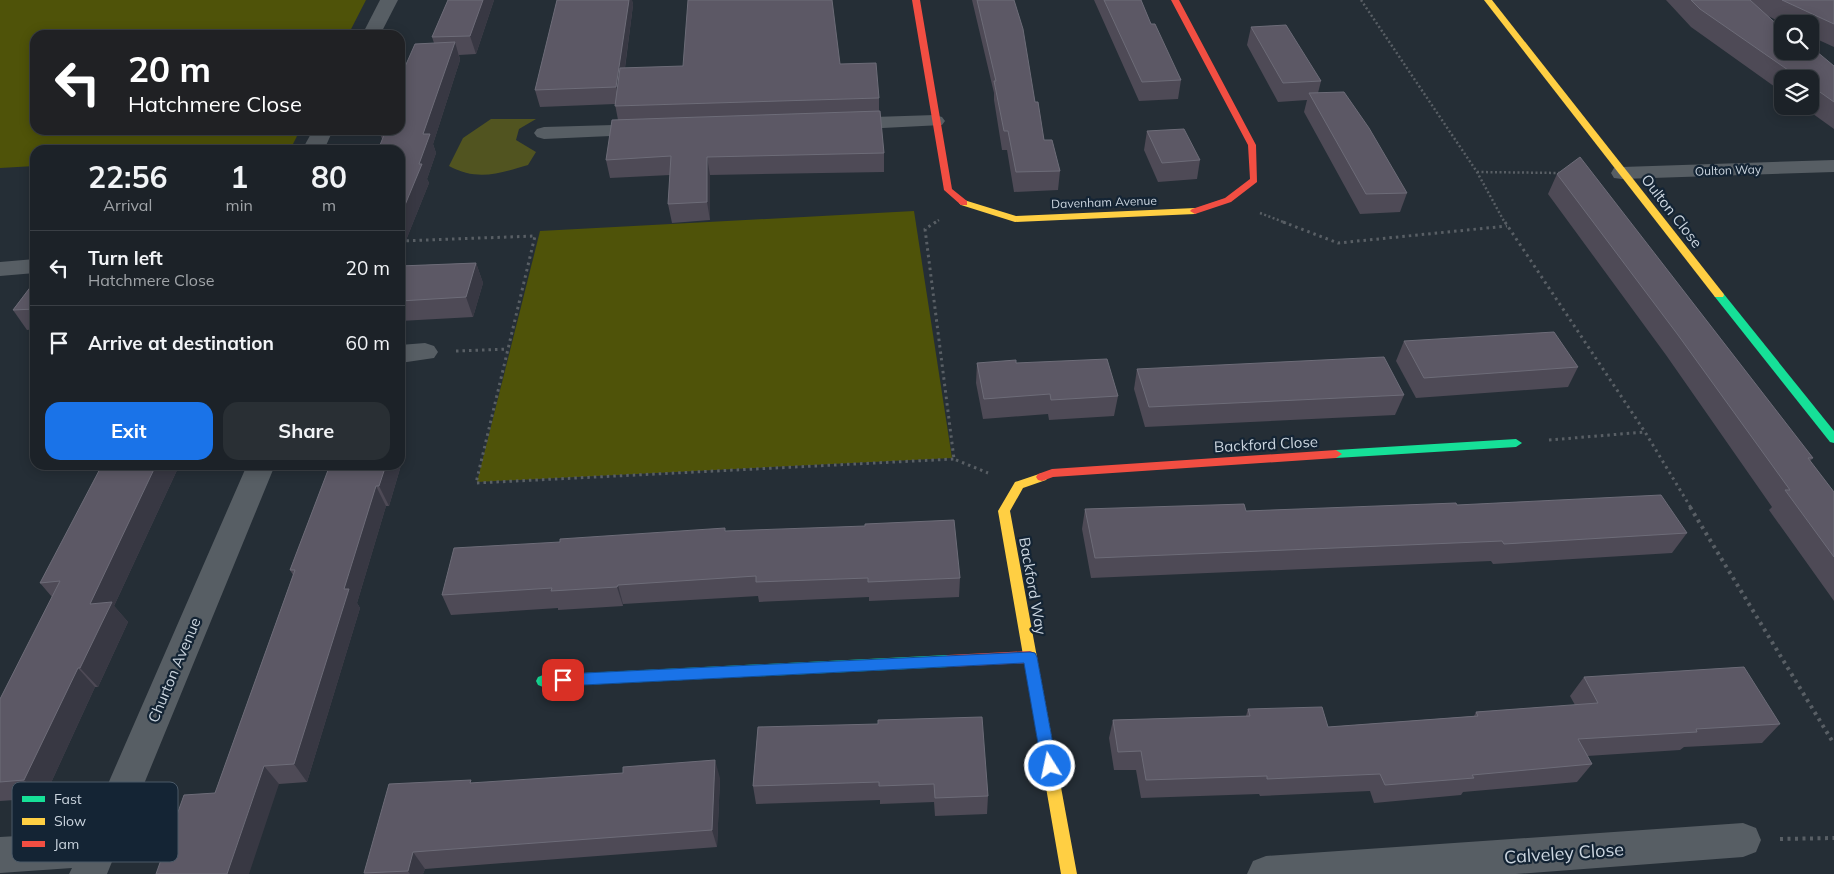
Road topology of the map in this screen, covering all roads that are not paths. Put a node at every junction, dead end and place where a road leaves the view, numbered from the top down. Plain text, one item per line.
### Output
1 (389, 0) edge
2 (916, 0) edge
3 (1175, 0) edge
4 (1488, 0) edge
5 (374, 30) edge
6 (935, 121) junction
7 (827, 124) edge
8 (671, 129) edge
9 (544, 133) dead end
10 (1834, 166) edge
11 (1622, 173) junction
12 (30, 266) edge
13 (0, 269) edge
14 (425, 352) road end
15 (405, 354) edge
16 (1834, 440) edge
17 (1516, 443) road end
18 (259, 470) edge
19 (1019, 485) joint
20 (1030, 657) junction
21 (544, 680) dead end
22 (127, 782) edge
23 (1743, 840) road end
24 (1387, 869) edge
25 (1069, 874) edge
26 (1266, 874) edge

1 - 5 street
2 - 6 street, Davenham Avenue
3 - 6 street, Davenham Avenue
4 - 11 street, Oulton Close
6 - 7 street
8 - 9 street
10 - 11 street, Oulton Way
11 - 16 street, Oulton Close
12 - 13 street
14 - 15 street
17 - 19 street, Backford Close
18 - 22 street, Churton Avenue
19 - 20 street, Backford Way
20 - 21 street
20 - 25 street, Backford Way
23 - 24 street, Calveley Close
24 - 26 street, Calveley Close

